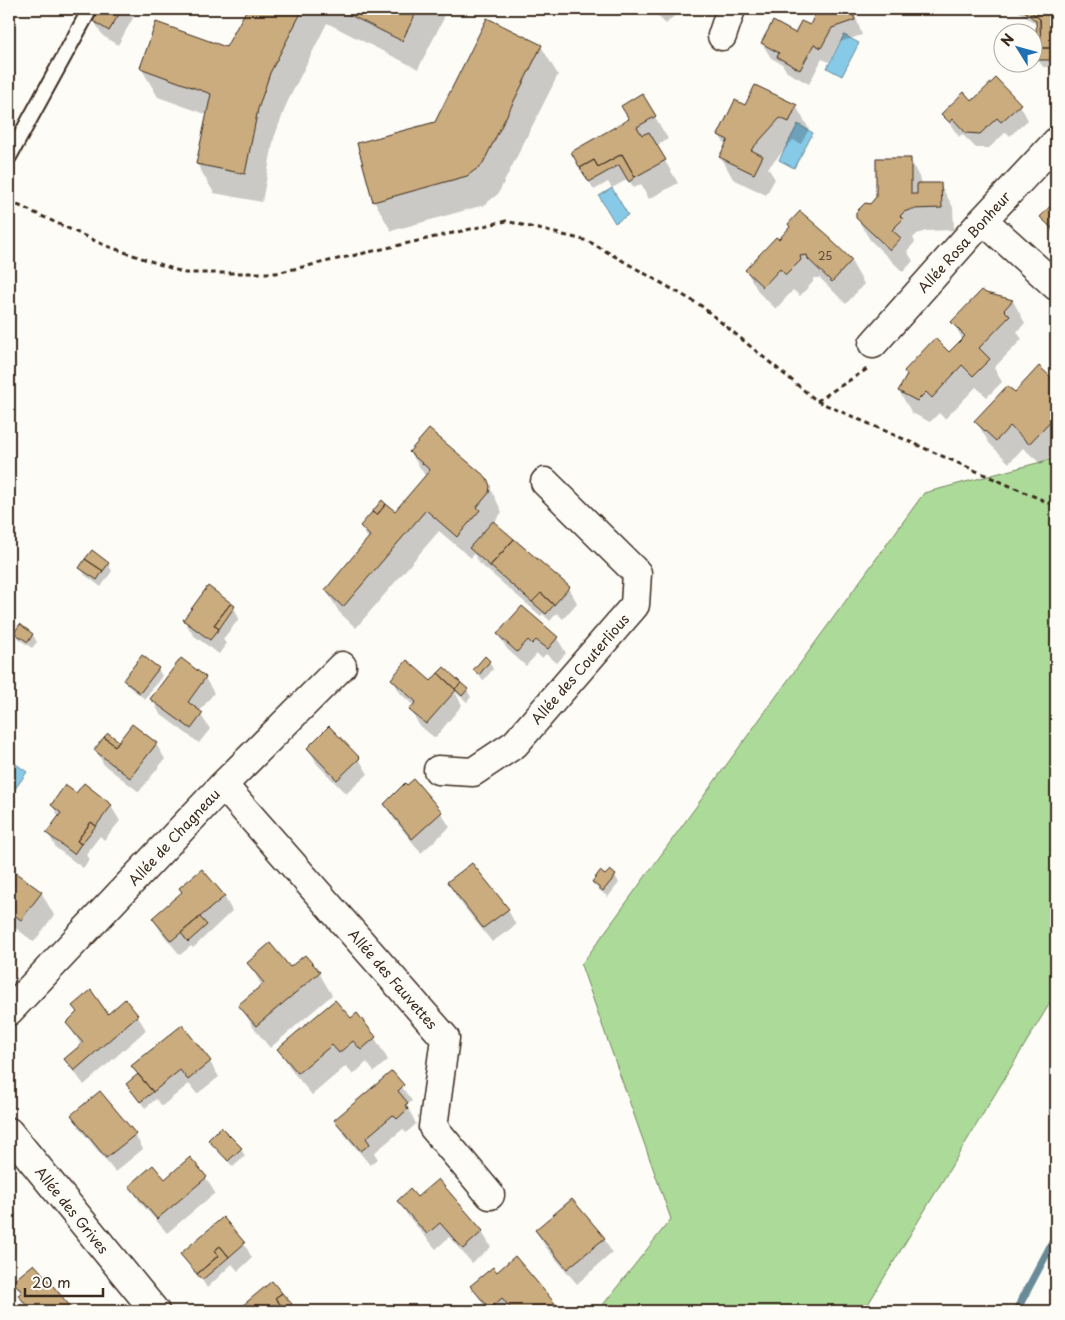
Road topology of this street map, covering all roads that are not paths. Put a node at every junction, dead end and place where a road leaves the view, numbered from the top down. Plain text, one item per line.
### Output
1 (90, 9) edge
2 (731, 9) edge
3 (722, 36) dead end
4 (1056, 142) edge
5 (9, 157) edge
6 (983, 220) junction
7 (1056, 286) edge
8 (873, 344) dead end
9 (545, 482) dead end
10 (342, 666) dead end
11 (438, 770) dead end
12 (223, 785) junction
13 (9, 1011) edge
14 (9, 1132) edge
15 (490, 1195) dead end
16 (155, 1311) edge

1 - 5 lane
2 - 3 street
4 - 6 street, Allée Rosa Bonheur
6 - 7 street
6 - 8 street, Allée Rosa Bonheur
9 - 11 street, Allée des Couterlious
10 - 12 street, Allée de Chagneau
12 - 13 street, Allée de Chagneau
12 - 15 street, Allée des Fauvettes
14 - 16 street, Allée des Grives

